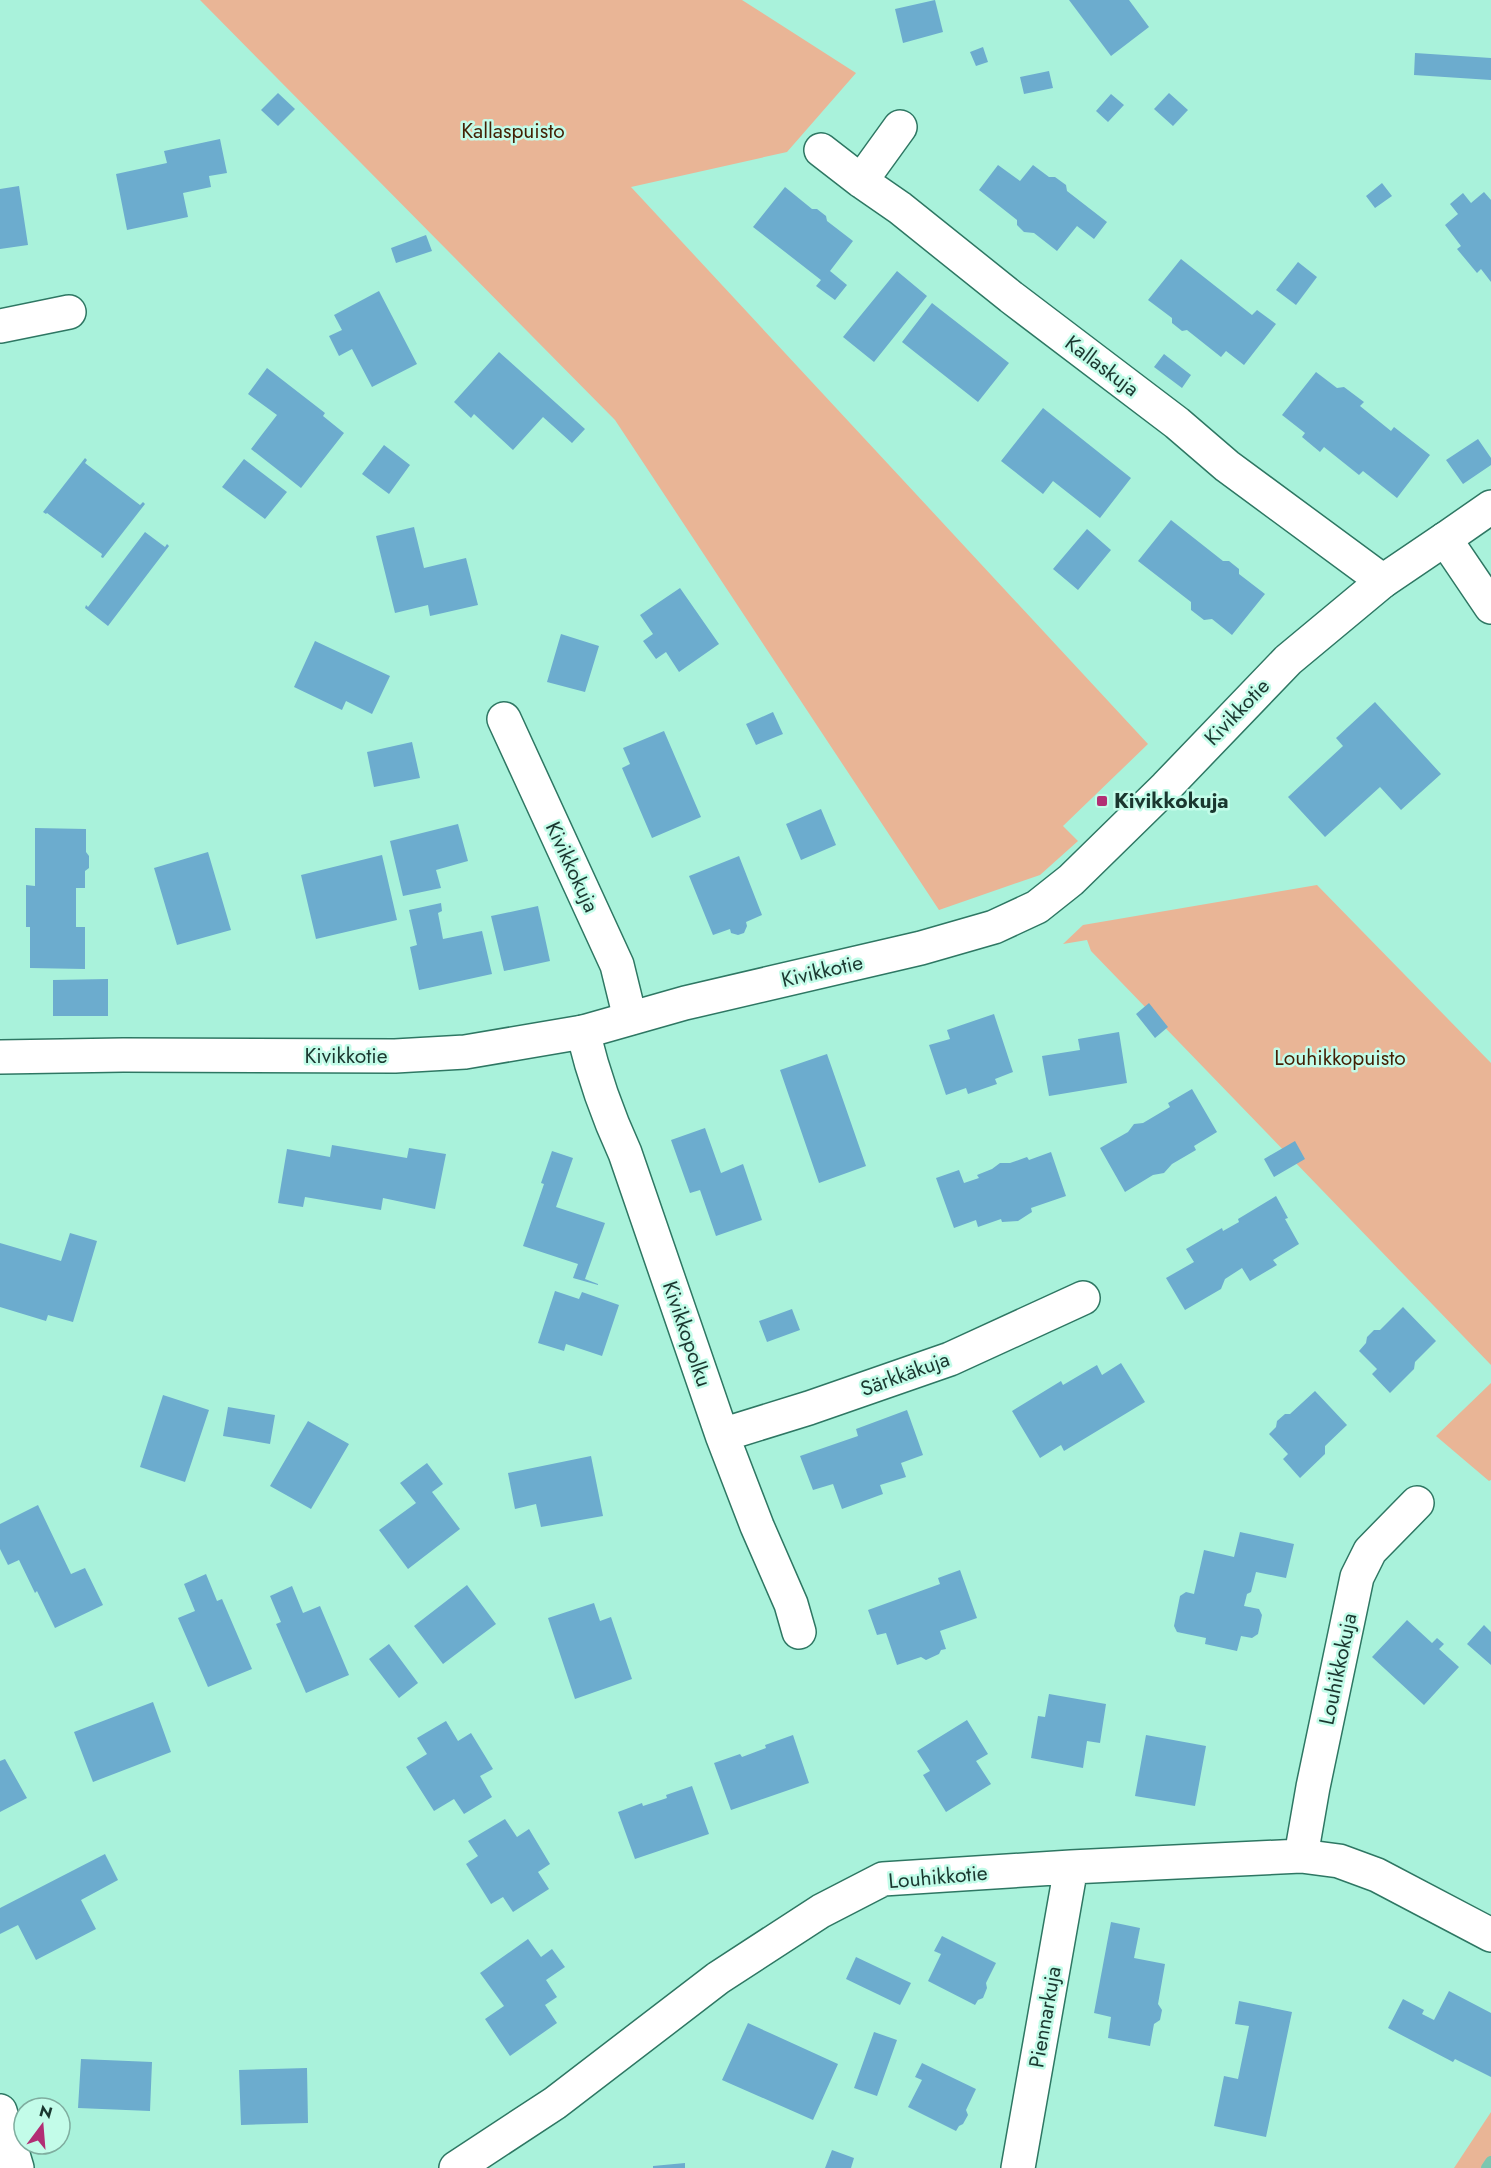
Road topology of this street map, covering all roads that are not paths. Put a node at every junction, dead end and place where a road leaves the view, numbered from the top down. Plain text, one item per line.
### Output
1 (900, 126) dead end
2 (821, 150) dead end
3 (861, 181) junction
4 (69, 312) dead end
5 (0, 326) edge
6 (1491, 507) edge
7 (1445, 539) junction
8 (1383, 581) junction
9 (1491, 607) edge
10 (504, 719) dead end
11 (630, 1018) junction
12 (583, 1032) junction
13 (0, 1057) edge
14 (1083, 1298) dead end
15 (722, 1435) junction
16 (1417, 1503) dead end
17 (799, 1632) dead end
18 (1301, 1856) junction
19 (1071, 1867) junction
20 (1491, 1935) edge
21 (0, 2111) edge
22 (17, 2168) edge
23 (456, 2168) edge
24 (1018, 2168) edge

1 - 3 street
2 - 3 street, Kallaskuja
3 - 8 street, Kallaskuja
4 - 5 street
6 - 7 street, Kivikkotie
7 - 8 street, Kivikkotie
7 - 9 street
8 - 11 street, Kivikkotie
10 - 11 street, Kivikkokuja
11 - 12 street, Kivikkotie
12 - 13 street, Kivikkotie
12 - 15 street, Kivikkopolku
14 - 15 street, Särkkäkuja
15 - 17 street, Kivikkopolku
16 - 18 street, Louhikkokuja
18 - 19 street, Louhikkotie
18 - 20 street, Louhikkotie
19 - 23 street, Louhikkotie
19 - 24 street, Piennarkuja
21 - 22 street

